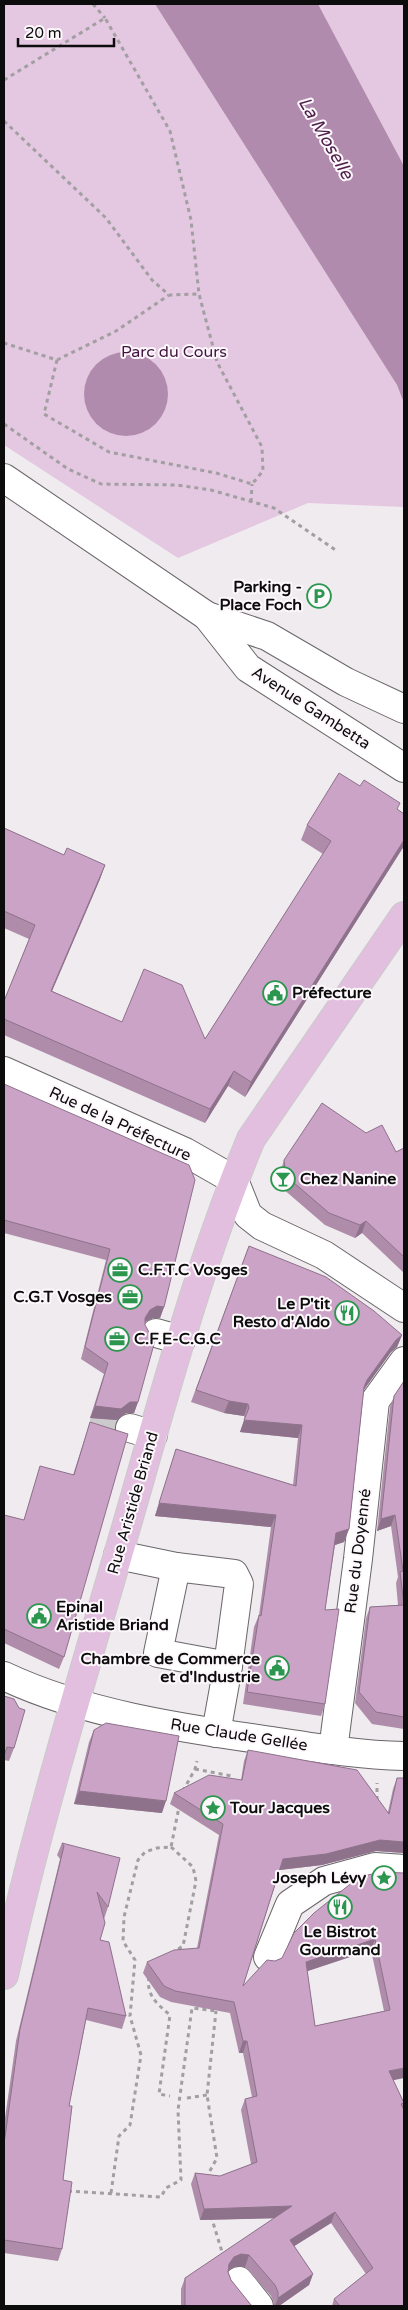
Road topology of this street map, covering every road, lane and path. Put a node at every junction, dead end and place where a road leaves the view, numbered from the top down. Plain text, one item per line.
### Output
1 (93, 4) edge
2 (104, 18) junction
3 (4, 80) edge
4 (4, 121) edge
5 (199, 294) junction
6 (169, 295) junction
7 (4, 343) edge
8 (57, 360) junction
9 (4, 424) edge
10 (4, 478) edge
11 (252, 484) junction
12 (251, 502) junction
13 (337, 551) dead end
14 (207, 616) junction
15 (404, 709) edge
16 (404, 768) edge
17 (404, 916) edge
18 (4, 1071) edge
19 (234, 1180) junction
20 (404, 1308) edge
21 (404, 1361) edge
22 (118, 1555) junction
23 (176, 1567) junction
24 (228, 1666) junction
25 (4, 1676) edge
26 (75, 1704) junction
27 (208, 1742) junction
28 (332, 1750) junction
29 (391, 1756) edge
30 (196, 1768) junction
31 (231, 1785) edge
32 (182, 1795) edge
33 (180, 1804) edge
34 (377, 1804) edge
35 (171, 1847) junction
36 (404, 1869) edge
37 (168, 1954) edge
38 (268, 1958) edge
39 (150, 1974) edge
40 (4, 1975) edge
41 (218, 2003) edge
42 (216, 2012) junction
43 (207, 2094) junction
44 (170, 2096) dead end
45 (187, 2098) dead end
46 (204, 2186) edge
47 (58, 2190) edge
48 (111, 2193) junction
49 (210, 2215) edge
50 (232, 2271) joint
51 (259, 2306) edge

1 - 2 path
2 - 3 path
2 - 5 path
4 - 6 path
5 - 6 path
5 - 11 path
6 - 8 path
7 - 8 path
8 - 11 path
9 - 12 path
10 - 14 street, Avenue Gambetta
11 - 12 path
12 - 13 path
14 - 15 street, Avenue Gambetta
14 - 16 street, Avenue Gambetta
17 - 19 main road, Rue Aristide Briand
18 - 19 street, Rue de la Préfecture
19 - 20 street
19 - 22 main road, Rue Aristide Briand
21 - 28 street, Rue du Doyenné
22 - 23 street
22 - 26 main road, Rue Aristide Briand
23 - 24 street
23 - 24 street
24 - 27 street
25 - 26 street, Rue Claude Gellée
26 - 27 street, Rue Claude Gellée
26 - 40 main road, Rue Aristide Briand
27 - 28 street, Rue Claude Gellée
27 - 30 path
28 - 29 street, Rue Claude Gellée
29 - 34 path
30 - 31 path
30 - 32 path
33 - 35 path
35 - 37 path
35 - 48 path
36 - 38 street
39 - 44 path
41 - 42 path
42 - 43 path
42 - 48 path
43 - 45 path
43 - 46 path
47 - 48 path
49 - 50 path
50 - 51 street

